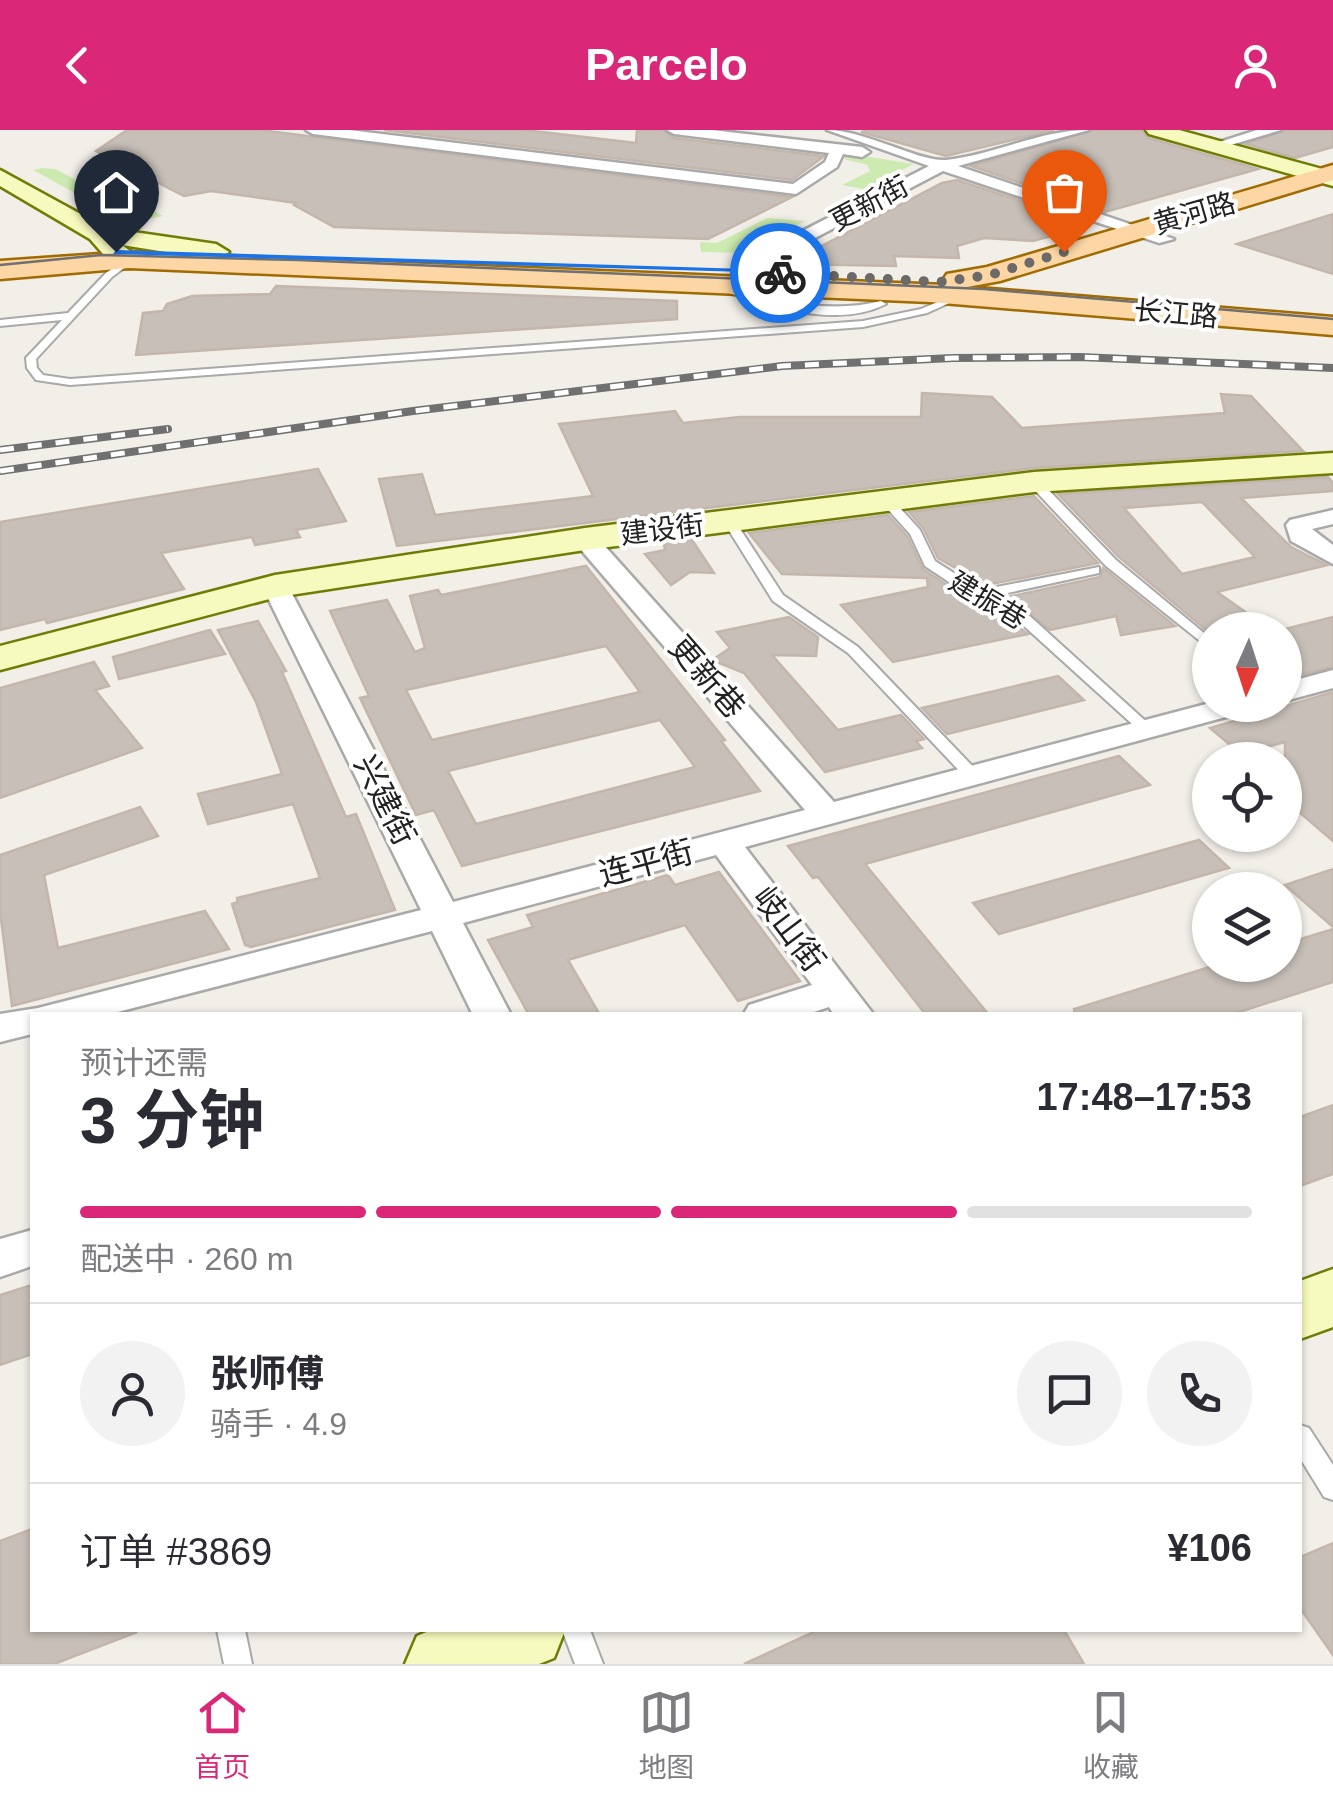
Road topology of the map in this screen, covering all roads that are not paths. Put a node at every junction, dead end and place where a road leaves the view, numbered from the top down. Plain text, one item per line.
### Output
1 (312, 130) edge
2 (674, 130) edge
3 (834, 130) edge
4 (1082, 130) edge
5 (1156, 130) edge
6 (1274, 130) edge
7 (712, 132) edge
8 (1214, 146) junction
9 (838, 149) junction
10 (919, 158) junction
11 (942, 165) junction
12 (1330, 178) edge
13 (2, 190) edge
14 (1138, 230) junction
15 (1165, 239) junction
16 (109, 256) junction
17 (0, 260) edge
18 (0, 270) edge
19 (742, 270) junction
20 (1002, 285) junction
21 (711, 286) junction
22 (951, 288) junction
23 (924, 311) junction
24 (1333, 314) edge
25 (70, 316) junction
26 (0, 323) edge
27 (1333, 326) edge
28 (1333, 463) edge
29 (1034, 482) junction
30 (886, 501) junction
31 (1333, 516) edge
32 (729, 521) junction
33 (585, 539) junction
34 (1333, 556) edge
35 (1094, 570) dead end
36 (276, 586) junction
37 (986, 593) junction
38 (1192, 630) edge
39 (0, 658) edge
40 (1333, 679) edge
41 (1302, 687) edge
42 (1192, 717) edge
43 (1146, 729) junction
44 (974, 777) junction
45 (828, 815) junction
46 (724, 842) junction
47 (446, 916) junction
48 (846, 1003) edge
49 (65, 1012) edge
50 (491, 1012) edge
51 (783, 1012) edge
52 (30, 1020) edge
53 (0, 1028) edge
54 (30, 1249) edge
55 (0, 1258) edge
56 (1333, 1297) edge
57 (1302, 1310) edge
58 (1302, 1439) edge
59 (1333, 1488) edge
60 (231, 1632) edge
61 (521, 1632) edge
62 (577, 1632) edge
63 (238, 1664) edge
64 (445, 1664) edge
65 (588, 1664) edge

1 - 9 street
2 - 7 street
3 - 10 street
4 - 11 street, 更新街
5 - 8 main road
6 - 8 street
7 - 9 street
8 - 12 main road
9 - 10 street
10 - 11 street
11 - 14 street
11 - 19 street, 更新街
12 - 14 main road, 黄河路
12 - 15 main road, 黄河路
13 - 16 main road
14 - 15 street
14 - 22 main road, 黄河路
15 - 20 main road, 黄河路
16 - 17 main road, 长江路
16 - 18 main road, 长江路
16 - 19 main road, 长江路
16 - 21 main road, 长江路
16 - 25 lane
19 - 22 main road, 长江路
20 - 22 main road, 长江路
20 - 24 main road, 长江路
21 - 22 main road, 长江路
21 - 23 lane
22 - 23 lane
22 - 27 main road, 长江路
23 - 25 lane
25 - 26 lane
28 - 29 main road, 建设街
29 - 30 main road, 建设街
29 - 38 lane
30 - 32 main road, 建设街
30 - 37 lane, 建振巷
31 - 34 street
32 - 33 main road, 建设街
32 - 44 lane
33 - 36 main road, 建设街
33 - 45 street, 更新巷
35 - 37 lane
36 - 39 main road, 建设街
36 - 47 street, 兴建街
37 - 43 lane, 建振巷
40 - 41 street
42 - 43 street, 连平街
43 - 44 street, 连平街
44 - 45 street, 连平街
45 - 46 street, 连平街
46 - 47 street, 连平街
46 - 48 street, 岐山街
47 - 49 street, 连平街
47 - 50 street, 兴建街
48 - 51 street
52 - 53 street
54 - 55 street
56 - 57 main road
58 - 59 lane
60 - 63 lane
61 - 64 main road
62 - 65 lane

